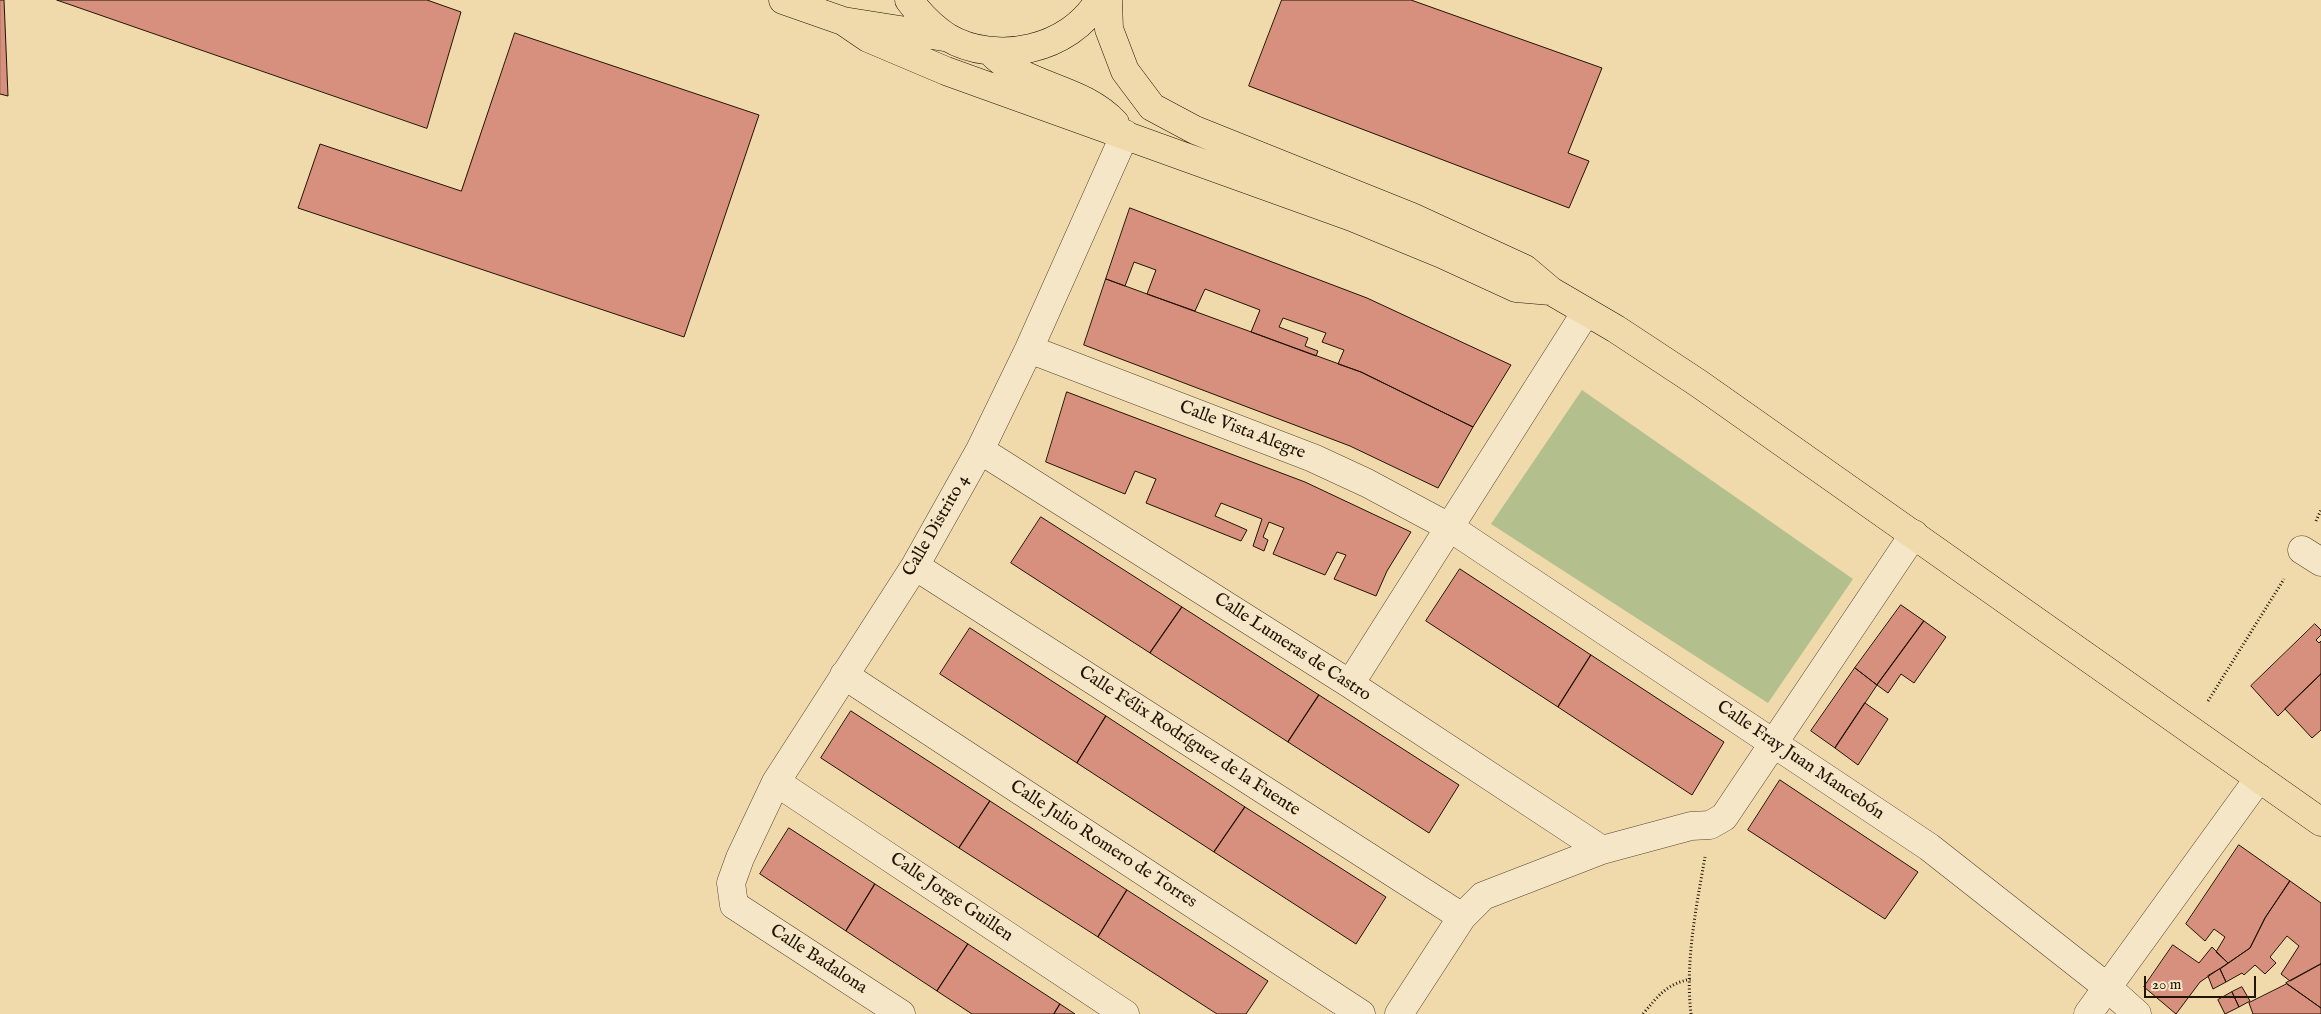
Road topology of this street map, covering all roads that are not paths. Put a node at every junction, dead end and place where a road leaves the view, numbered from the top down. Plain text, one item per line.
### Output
1 (783, 0) edge
2 (909, 0) edge
3 (1099, 0) edge
4 (1108, 0) edge
5 (843, 21) junction
6 (947, 37) junction
7 (990, 51) junction
8 (1125, 134) junction
9 (1551, 292) junction
10 (1586, 312) junction
11 (1029, 349) junction
12 (980, 450) junction
13 (1449, 527) junction
14 (1914, 534) junction
15 (915, 566) junction
16 (844, 675) junction
17 (1350, 684) junction
18 (1774, 742) junction
19 (2259, 778) junction
20 (776, 782) junction
21 (2321, 822) edge
22 (1602, 850) junction
23 (734, 905) joint
24 (1462, 917) junction
25 (2106, 987) junction
26 (901, 1014) edge
27 (1125, 1014) edge
28 (1361, 1014) edge
29 (1399, 1014) edge
30 (2088, 1014) edge
31 (2137, 1014) edge

1 - 5 main road
2 - 6 main road
3 - 7 main road
4 - 9 main road
5 - 6 main road
5 - 8 main road
6 - 7 main road
7 - 8 main road
8 - 9 main road
8 - 11 street, Calle Distrito 4
9 - 10 main road
10 - 13 street
10 - 14 main road
11 - 12 street, Calle Distrito 4
11 - 13 street, Calle Vista Alegre
12 - 15 street, Calle Distrito 4
12 - 17 street, Calle Lumeras de Castro
13 - 17 street
13 - 18 street, Calle Fray Juan Mancebón
14 - 18 street
14 - 19 main road
15 - 16 street, Calle Distrito 4
15 - 24 street, Calle Félix Rodríguez de la Fuente
16 - 20 street, Calle Distrito 4
16 - 28 street, Calle Julio Romero de Torres
17 - 22 street, Calle Lumeras de Castro
18 - 22 street
18 - 25 street, Calle Fray Juan Mancebón
19 - 21 main road
19 - 25 street
20 - 23 street, Calle Distrito 4
20 - 27 street, Calle Jorge Guillen
22 - 24 street
23 - 26 street, Calle Badalona
24 - 29 street
25 - 30 street
25 - 31 street, Calle Fray Juan Mancebón

